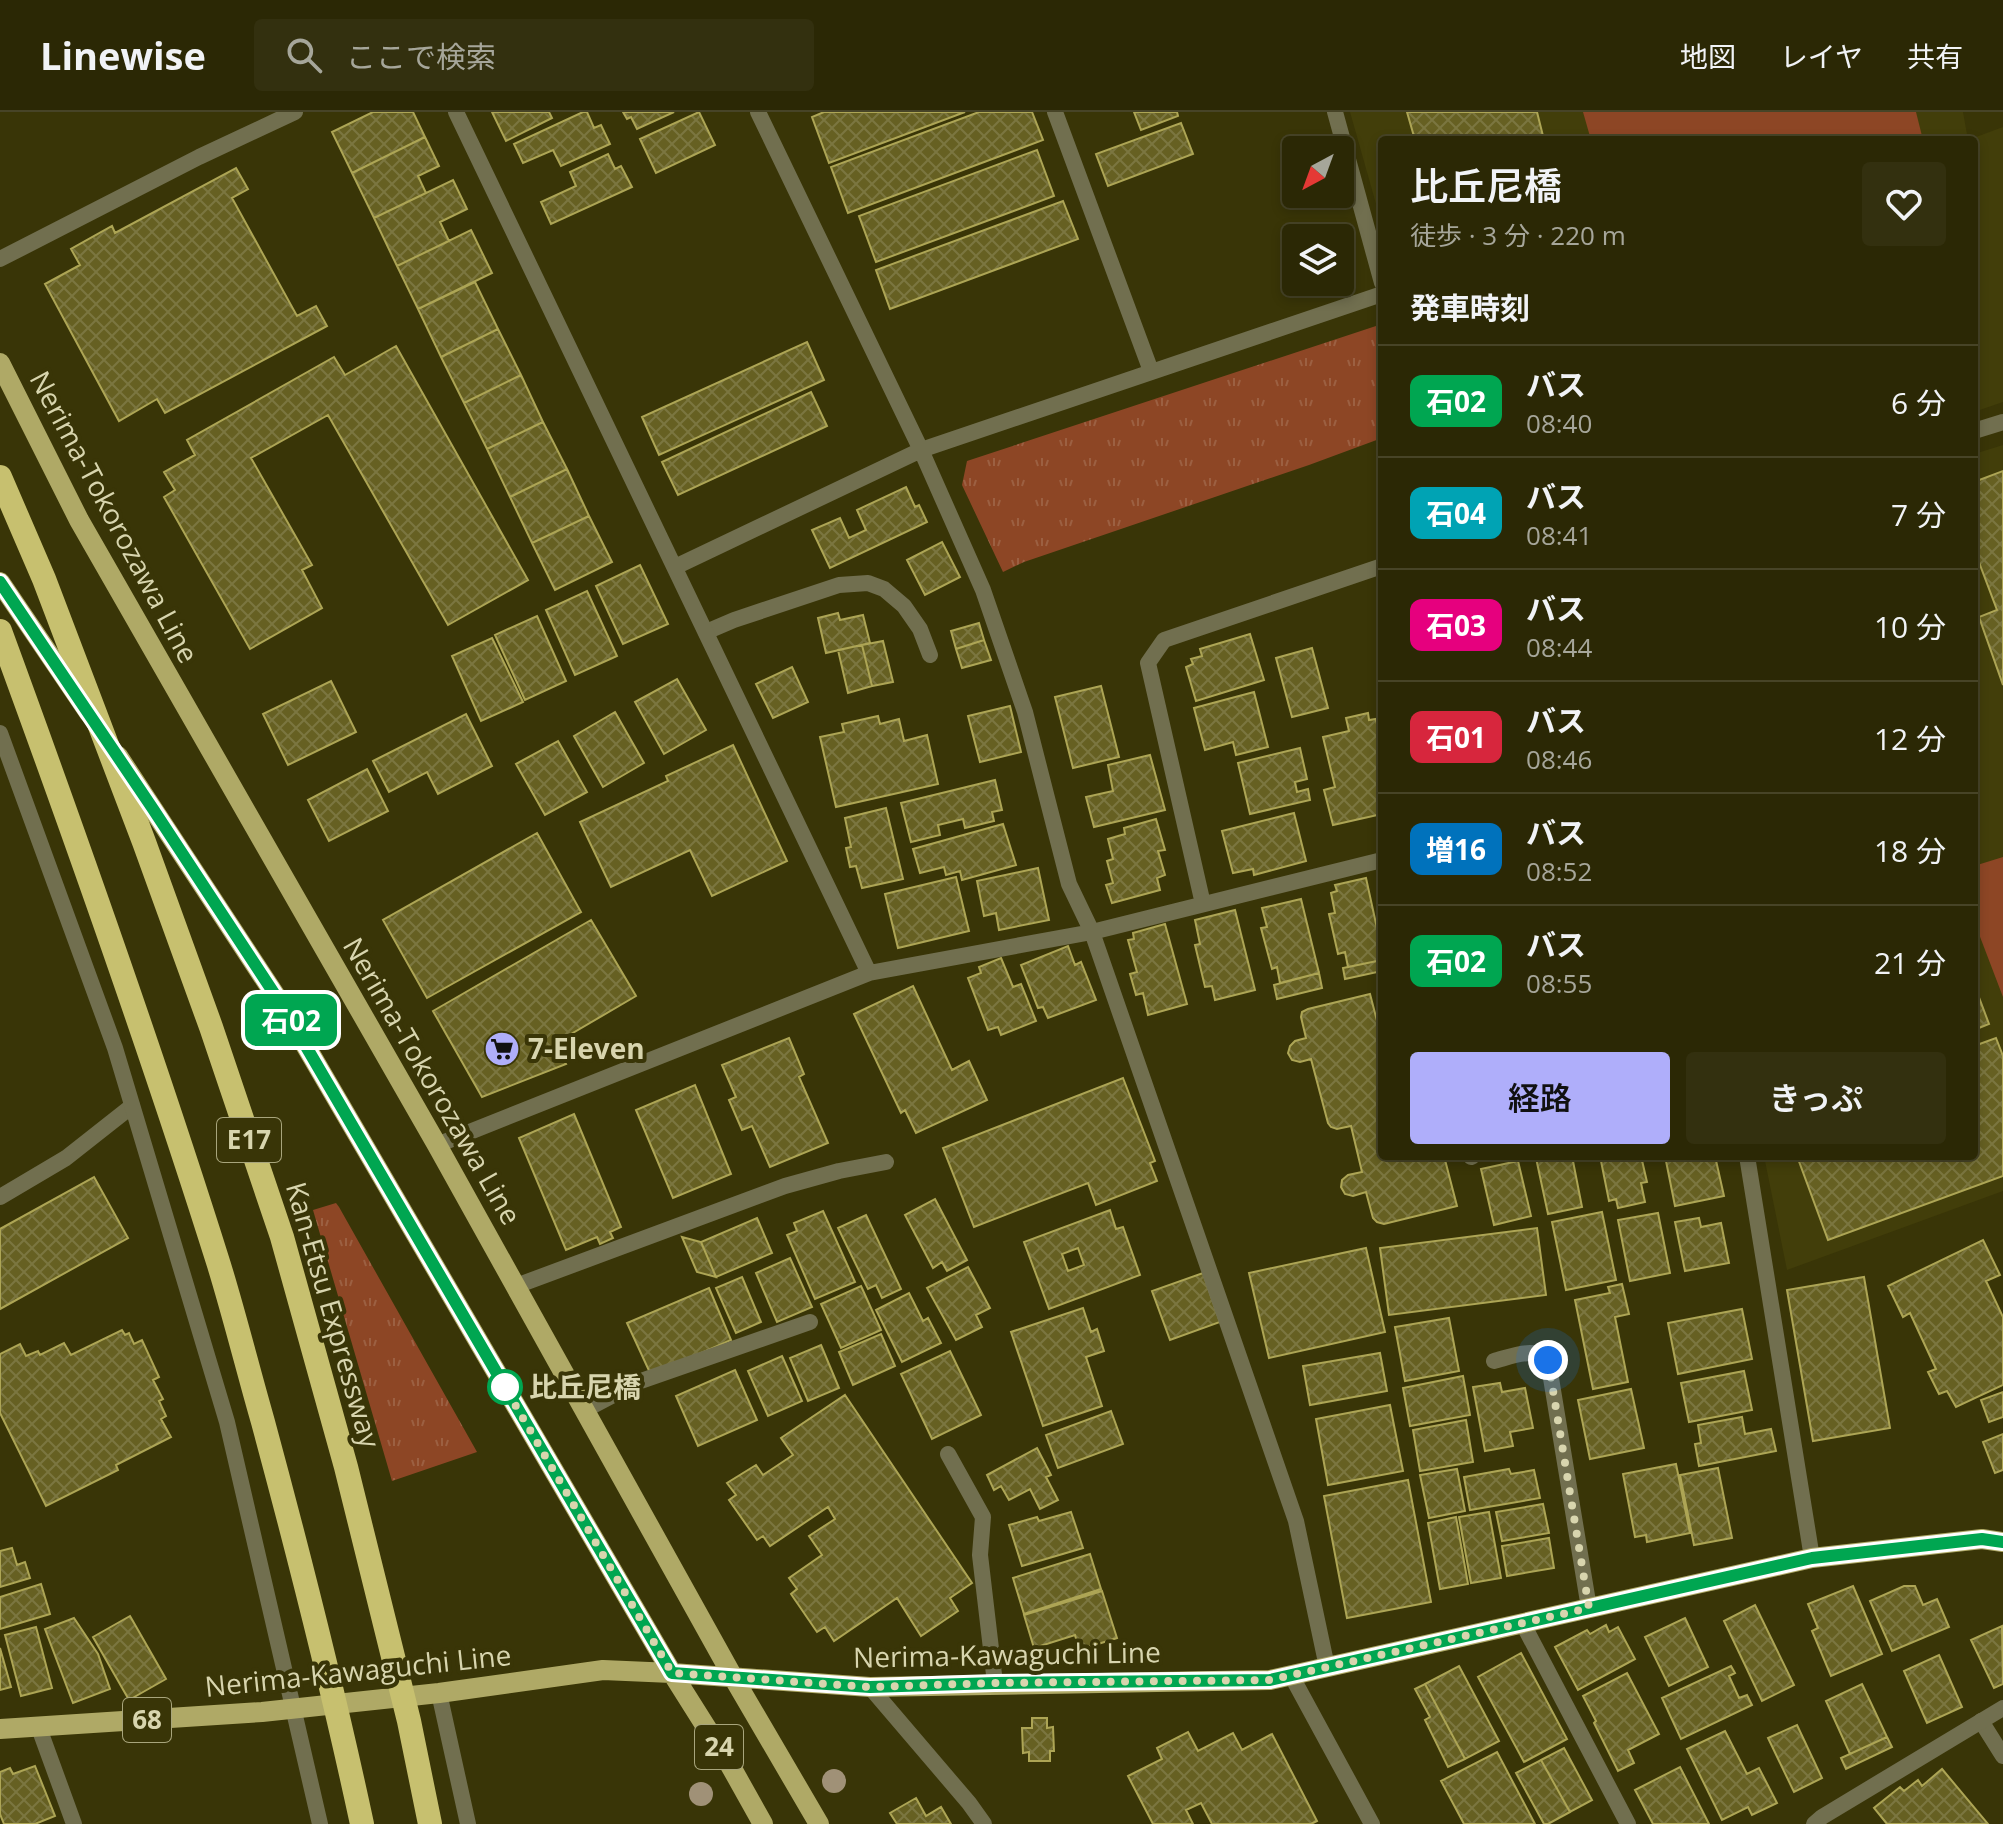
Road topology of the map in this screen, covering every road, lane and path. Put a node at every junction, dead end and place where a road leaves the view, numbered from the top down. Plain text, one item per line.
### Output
1 (295, 112) edge
2 (456, 112) edge
3 (758, 112) edge
4 (1055, 112) edge
5 (1335, 112) edge
6 (0, 259) edge
7 (1378, 268) edge
8 (1378, 295) edge
9 (0, 363) edge
10 (1151, 371) junction
11 (2003, 422) edge
12 (1978, 430) edge
13 (921, 450) junction
14 (0, 477) edge
15 (675, 567) junction
16 (1378, 567) edge
17 (0, 582) edge
18 (0, 631) edge
19 (706, 632) junction
20 (930, 655) dead end
21 (0, 733) edge
22 (1378, 861) edge
23 (1203, 904) junction
24 (1092, 932) junction
25 (869, 973) junction
26 (132, 1106) junction
27 (437, 1145) junction
28 (1748, 1160) edge
29 (886, 1162) dead end
30 (0, 1197) edge
31 (516, 1286) junction
32 (810, 1322) dead end
33 (1494, 1361) dead end
34 (585, 1410) junction
35 (948, 1454) dead end
36 (2003, 1542) edge
37 (1812, 1558) junction
38 (1589, 1608) junction
39 (1523, 1624) junction
40 (1327, 1667) junction
41 (672, 1673) junction
42 (1291, 1675) junction
43 (733, 1677) junction
44 (995, 1683) junction
45 (870, 1687) junction
46 (439, 1693) junction
47 (2003, 1708) edge
48 (294, 1709) junction
49 (1981, 1721) junction
50 (39, 1728) junction
51 (0, 1729) edge
52 (2003, 1756) edge
53 (74, 1824) edge
54 (320, 1824) edge
55 (362, 1824) edge
56 (430, 1824) edge
57 (468, 1824) edge
58 (763, 1824) edge
59 (819, 1824) edge
60 (984, 1824) edge
61 (1372, 1824) edge
62 (1628, 1824) edge
63 (1814, 1824) edge

1 - 6 street
2 - 15 street
3 - 13 street
4 - 10 street
5 - 7 street
8 - 10 street
9 - 27 main road, Nerima-Tokorozawa Line / 24
10 - 13 street
11 - 12 street
13 - 15 street
13 - 24 street
14 - 56 highway, Kan-Etsu Expressway / E17
15 - 19 street
16 - 23 street
17 - 41 main road, 24
18 - 55 highway, E17
19 - 20 street
19 - 25 street
21 - 26 street
22 - 23 street
23 - 24 street
24 - 25 street
24 - 40 street
25 - 27 street
26 - 30 street
26 - 48 street
27 - 31 main road, Nerima-Tokorozawa Line / 24
28 - 37 street
29 - 31 street
31 - 34 main road, Nerima-Tokorozawa Line / 24
32 - 34 street
33 - 38 street
34 - 43 main road, Nerima-Tokorozawa Line / 24
35 - 44 street
36 - 37 main road, Nerima-Kawaguchi Line / 68
37 - 38 main road, Nerima-Kawaguchi Line / 68
38 - 39 main road, Nerima-Kawaguchi Line / 68
39 - 40 main road, Nerima-Kawaguchi Line / 68
39 - 62 street
40 - 42 main road, Nerima-Kawaguchi Line / 68
41 - 43 main road, Nerima-Kawaguchi Line / 68
41 - 46 main road, Nerima-Kawaguchi Line / 68
41 - 58 main road, 24
42 - 44 main road, Nerima-Kawaguchi Line / 68
42 - 61 street
43 - 45 main road, Nerima-Kawaguchi Line / 68
43 - 59 main road, Nerima-Tokorozawa Line / 24
44 - 45 main road, Nerima-Kawaguchi Line / 68
45 - 60 street
46 - 48 main road, Nerima-Kawaguchi Line / 68
46 - 57 street
47 - 49 street
48 - 50 main road, Nerima-Kawaguchi Line / 68
48 - 54 street
49 - 52 street
49 - 63 street
50 - 51 main road, Nerima-Kawaguchi Line / 68
50 - 53 street

